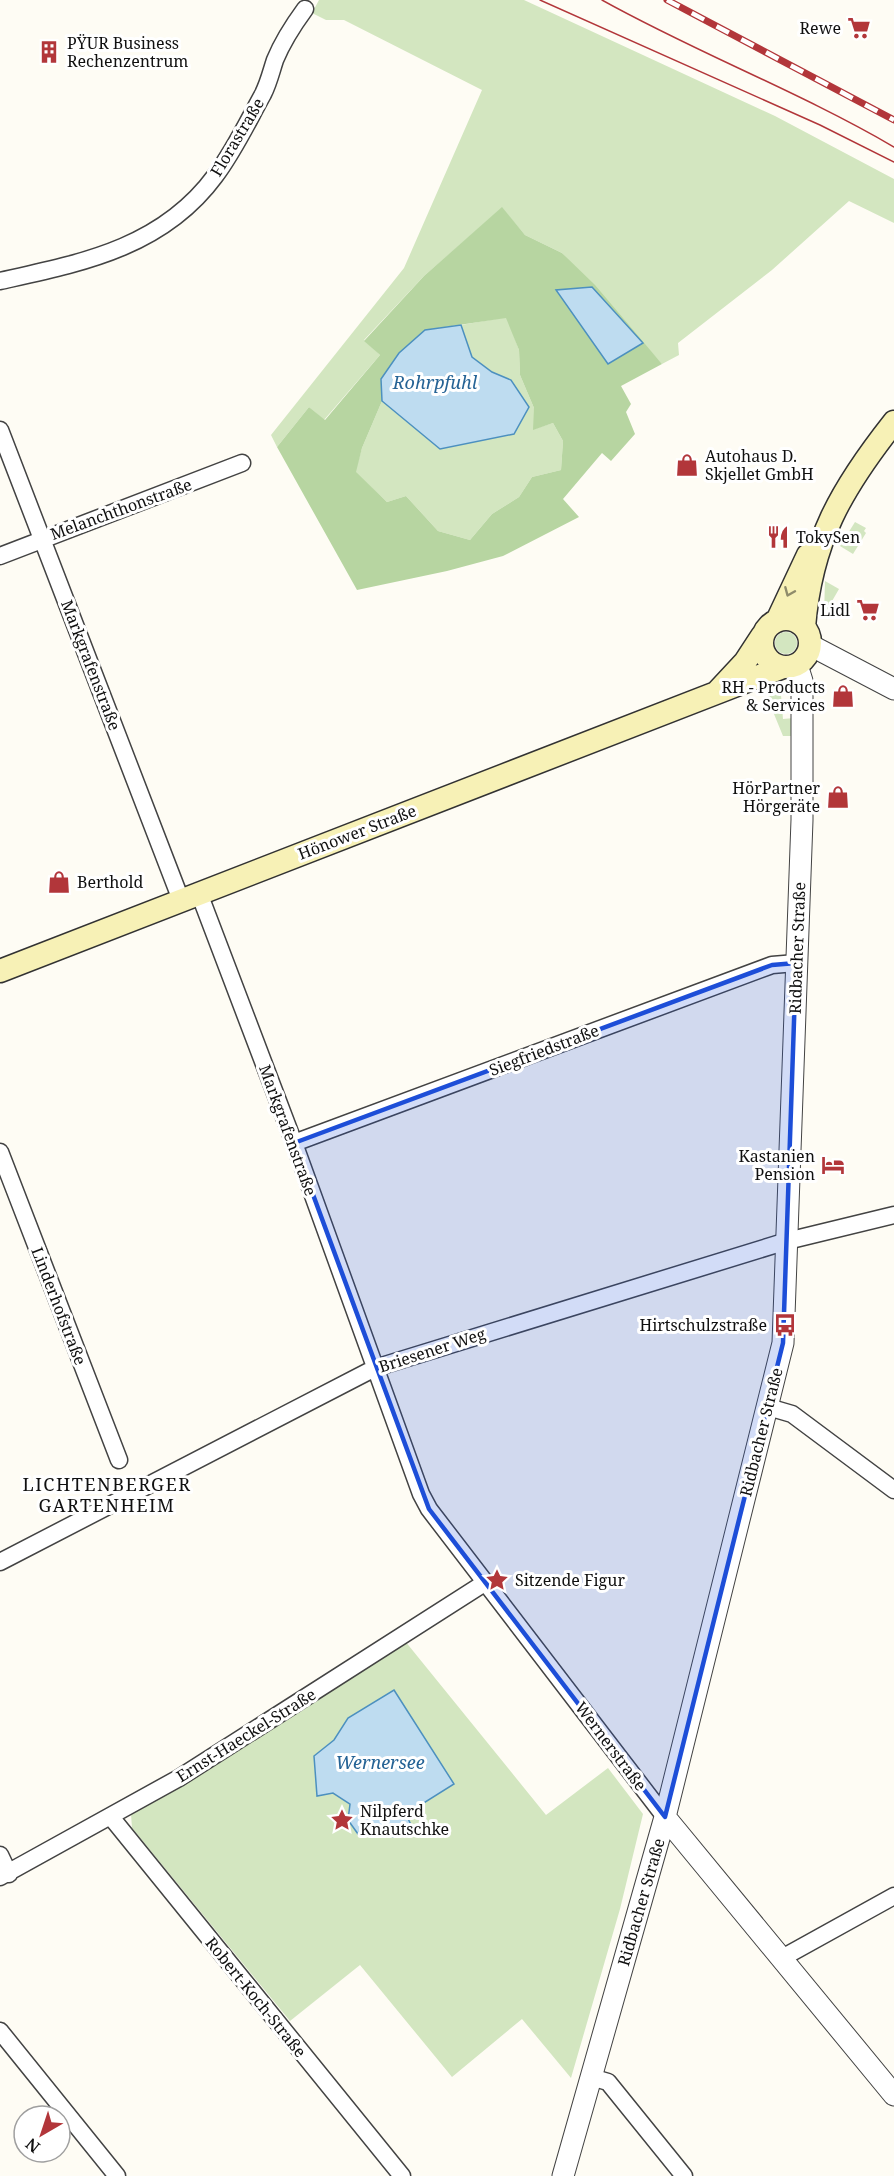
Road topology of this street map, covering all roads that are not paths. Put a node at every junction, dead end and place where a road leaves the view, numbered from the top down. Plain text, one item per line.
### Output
1 (305, 9) dead end
2 (0, 281) edge
3 (894, 422) edge
4 (0, 430) edge
5 (242, 463) dead end
6 (824, 531) junction
7 (43, 538) junction
8 (0, 555) edge
9 (770, 628) junction
10 (807, 636) junction
11 (790, 666) junction
12 (894, 689) edge
13 (714, 695) junction
14 (190, 897) junction
15 (796, 963) junction
16 (0, 971) edge
17 (294, 1143) junction
18 (0, 1152) edge
19 (894, 1215) edge
20 (787, 1241) junction
21 (375, 1368) junction
22 (768, 1407) junction
23 (118, 1460) dead end
24 (894, 1490) edge
25 (0, 1562) edge
26 (486, 1582) junction
27 (111, 1817) junction
28 (665, 1817) junction
29 (0, 1855) edge
30 (4, 1875) edge
31 (894, 1896) edge
32 (782, 1958) junction
33 (0, 2031) edge
34 (591, 2077) junction
35 (894, 2095) edge
36 (115, 2175) edge
37 (402, 2176) edge
38 (563, 2176) edge
39 (684, 2176) edge

1 - 2 street, Florastraße
3 - 6 main road, Hönower Straße
4 - 7 street, Markgrafenstraße
5 - 7 street, Melanchthonstraße
6 -> 9 main road, Hönower Straße
6 - 10 main road, Hönower Straße
7 - 8 street, Melanchthonstraße
7 - 14 street, Markgrafenstraße
9 - 10 main road
9 - 11 main road
9 - 13 main road, Hönower Straße
10 - 11 main road
10 - 12 street
11 - 13 main road, Hönower Straße
11 - 15 street, Ridbacher Straße
13 - 14 main road, Hönower Straße
14 - 16 main road, Hönower Straße
14 - 17 street, Markgrafenstraße
15 - 17 street, Siegfriedstraße
15 - 20 street, Ridbacher Straße
17 - 21 street, Markgrafenstraße
18 - 23 street, Linderhofstraße
19 - 20 street, Briesener Weg
20 - 21 street, Briesener Weg
20 - 22 street, Ridbacher Straße
21 - 25 street, Briesener Weg
21 - 26 street, Wernerstraße
22 - 24 street
22 - 28 street, Ridbacher Straße
26 - 27 street, Ernst-Haeckel-Straße
26 - 28 street, Wernerstraße
27 - 30 street, Ernst-Haeckel-Straße
27 - 37 street, Robert-Koch-Straße
28 - 32 street, Wernerstraße
28 - 34 street, Ridbacher Straße
29 - 30 street
31 - 32 street
32 - 35 street, Wernerstraße
33 - 36 street
34 - 38 street, Ridbacher Straße
34 - 39 street

